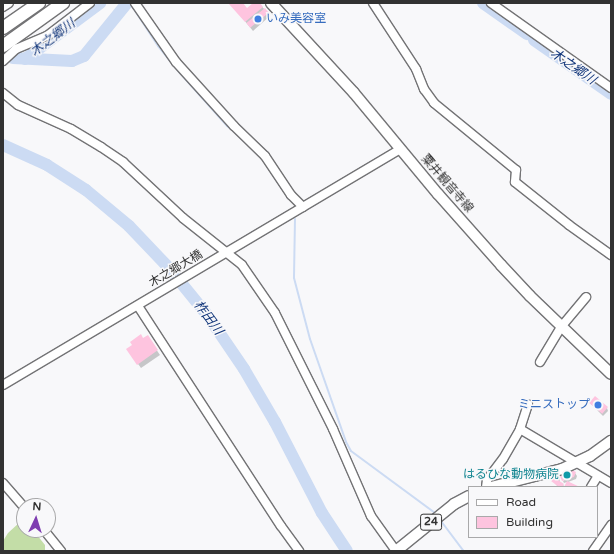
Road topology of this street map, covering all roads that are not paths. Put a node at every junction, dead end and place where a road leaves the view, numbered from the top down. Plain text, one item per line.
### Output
1 (9, 3) edge
2 (39, 3) edge
3 (63, 3) edge
4 (90, 3) edge
5 (135, 3) edge
6 (271, 3) edge
7 (373, 3) edge
8 (491, 3) edge
9 (3, 7) edge
10 (3, 28) edge
11 (5, 44) edge
12 (3, 61) edge
13 (611, 88) edge
14 (3, 94) edge
15 (400, 149) junction
16 (303, 207) junction
17 (227, 253) junction
18 (611, 255) edge
19 (586, 297) dead end
20 (138, 306) junction
21 (561, 327) junction
22 (540, 362) dead end
23 (611, 374) edge
24 (3, 385) edge
25 (528, 404) dead end
26 (520, 428) junction
27 (611, 441) edge
28 (576, 463) junction
29 (598, 476) junction
30 (3, 483) edge
31 (611, 483) edge
32 (486, 486) edge
33 (495, 486) edge
34 (592, 486) edge
35 (468, 497) edge
36 (16, 498) edge
37 (611, 525) edge
38 (50, 538) edge
39 (61, 551) edge
40 (299, 551) edge
41 (396, 551) edge
42 (593, 551) edge

1 - 9 street
2 - 10 highway
3 - 11 highway
4 - 12 street
5 - 16 street
6 - 15 main road, 粟井観音寺線
7 - 18 street
8 - 13 street
14 - 17 street
15 - 16 street, 木之郷大橋
15 - 21 main road, 粟井観音寺線
16 - 17 street, 木之郷大橋
17 - 20 street, 木之郷大橋
17 - 41 street
19 - 21 street
20 - 24 street, 木之郷大橋
20 - 40 street
21 - 22 street
21 - 23 main road, 粟井観音寺線
25 - 26 street
26 - 28 street
26 - 32 street
27 - 28 main road
28 - 29 street
28 - 33 main road
29 - 31 street
29 - 34 street
30 - 36 street
35 - 41 main road, 24
37 - 42 street
38 - 39 street

